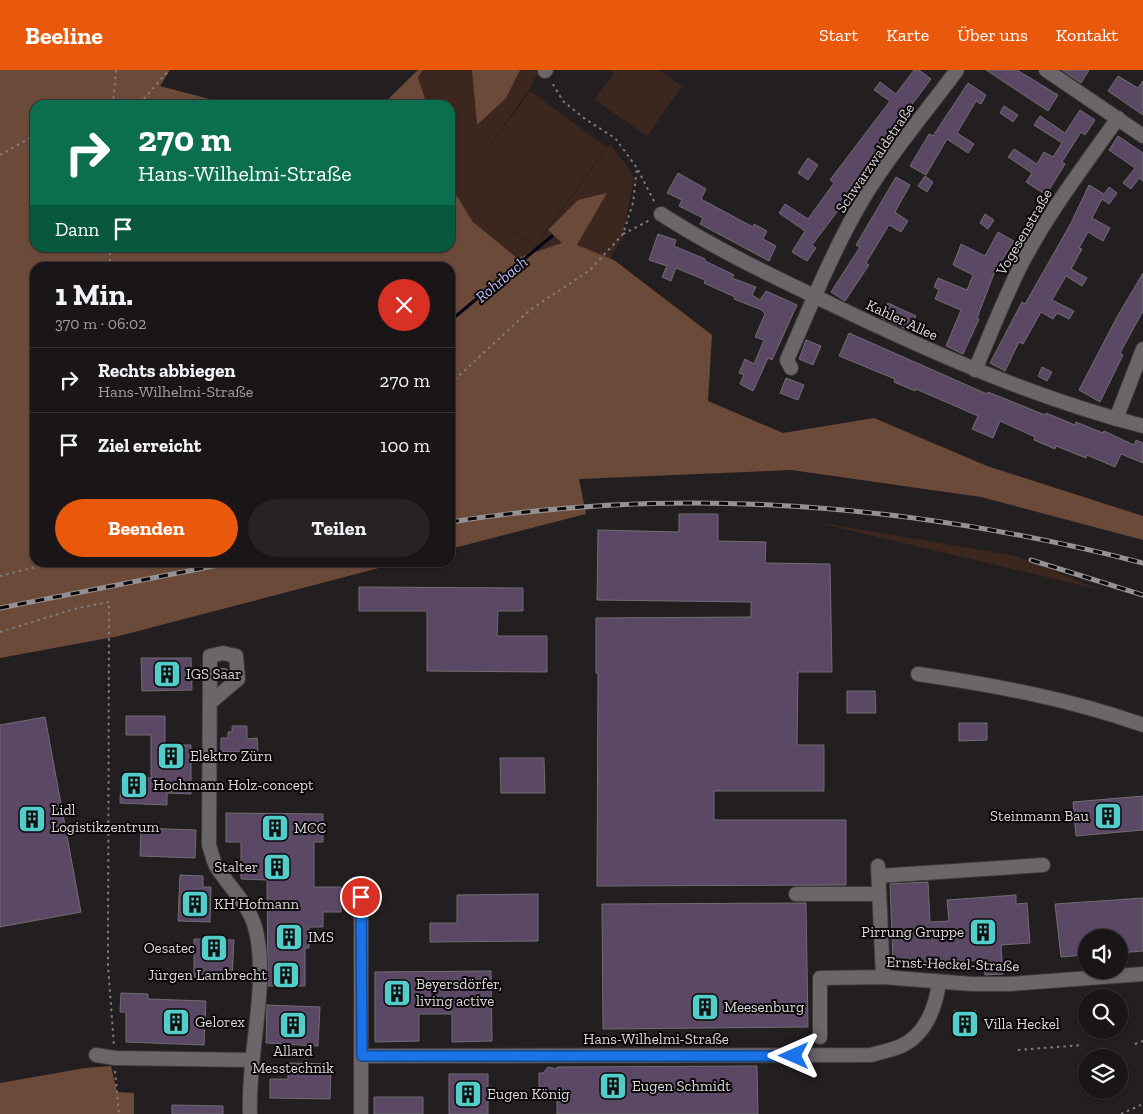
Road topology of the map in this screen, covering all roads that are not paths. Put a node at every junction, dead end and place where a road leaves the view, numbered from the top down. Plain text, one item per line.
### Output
1 (957, 70) edge
2 (1046, 70) edge
3 (1118, 118) junction
4 (1143, 136) edge
5 (661, 214) road end
6 (815, 296) junction
7 (1143, 349) edge
8 (791, 368) dead end
9 (975, 370) junction
10 (1116, 419) junction
11 (1143, 426) edge
12 (918, 674) dead end
13 (212, 702) dead end
14 (1143, 725) edge
15 (1043, 865) dead end
16 (796, 894) dead end
17 (879, 894) junction
18 (361, 897) dead end
19 (1143, 974) edge
20 (883, 977) junction
21 (939, 982) junction
22 (820, 1037) dead end
23 (96, 1055) dead end
24 (362, 1056) junction
25 (250, 1060) junction
26 (250, 1114) edge
27 (361, 1114) edge

1 - 6 street, Schwarzwaldstraße
2 - 3 street
3 - 4 street
3 - 9 street, Vogesenstraße
5 - 6 street, Kahler Allee
6 - 8 street, Schwarzwaldstraße
6 - 9 street, Kahler Allee
7 - 10 street
9 - 10 street, Kahler Allee
10 - 11 street, Kahler Allee
12 - 14 street
13 - 25 street
15 - 17 street
16 - 17 street
17 - 20 street
18 - 24 street
19 - 21 street, Ernst-Heckel-Straße
20 - 21 street, Ernst-Heckel-Straße
20 - 22 street, Ernst-Heckel-Straße
21 - 24 street, Hans-Wilhelmi-Straße
23 - 25 street
24 - 27 street
25 - 26 street

